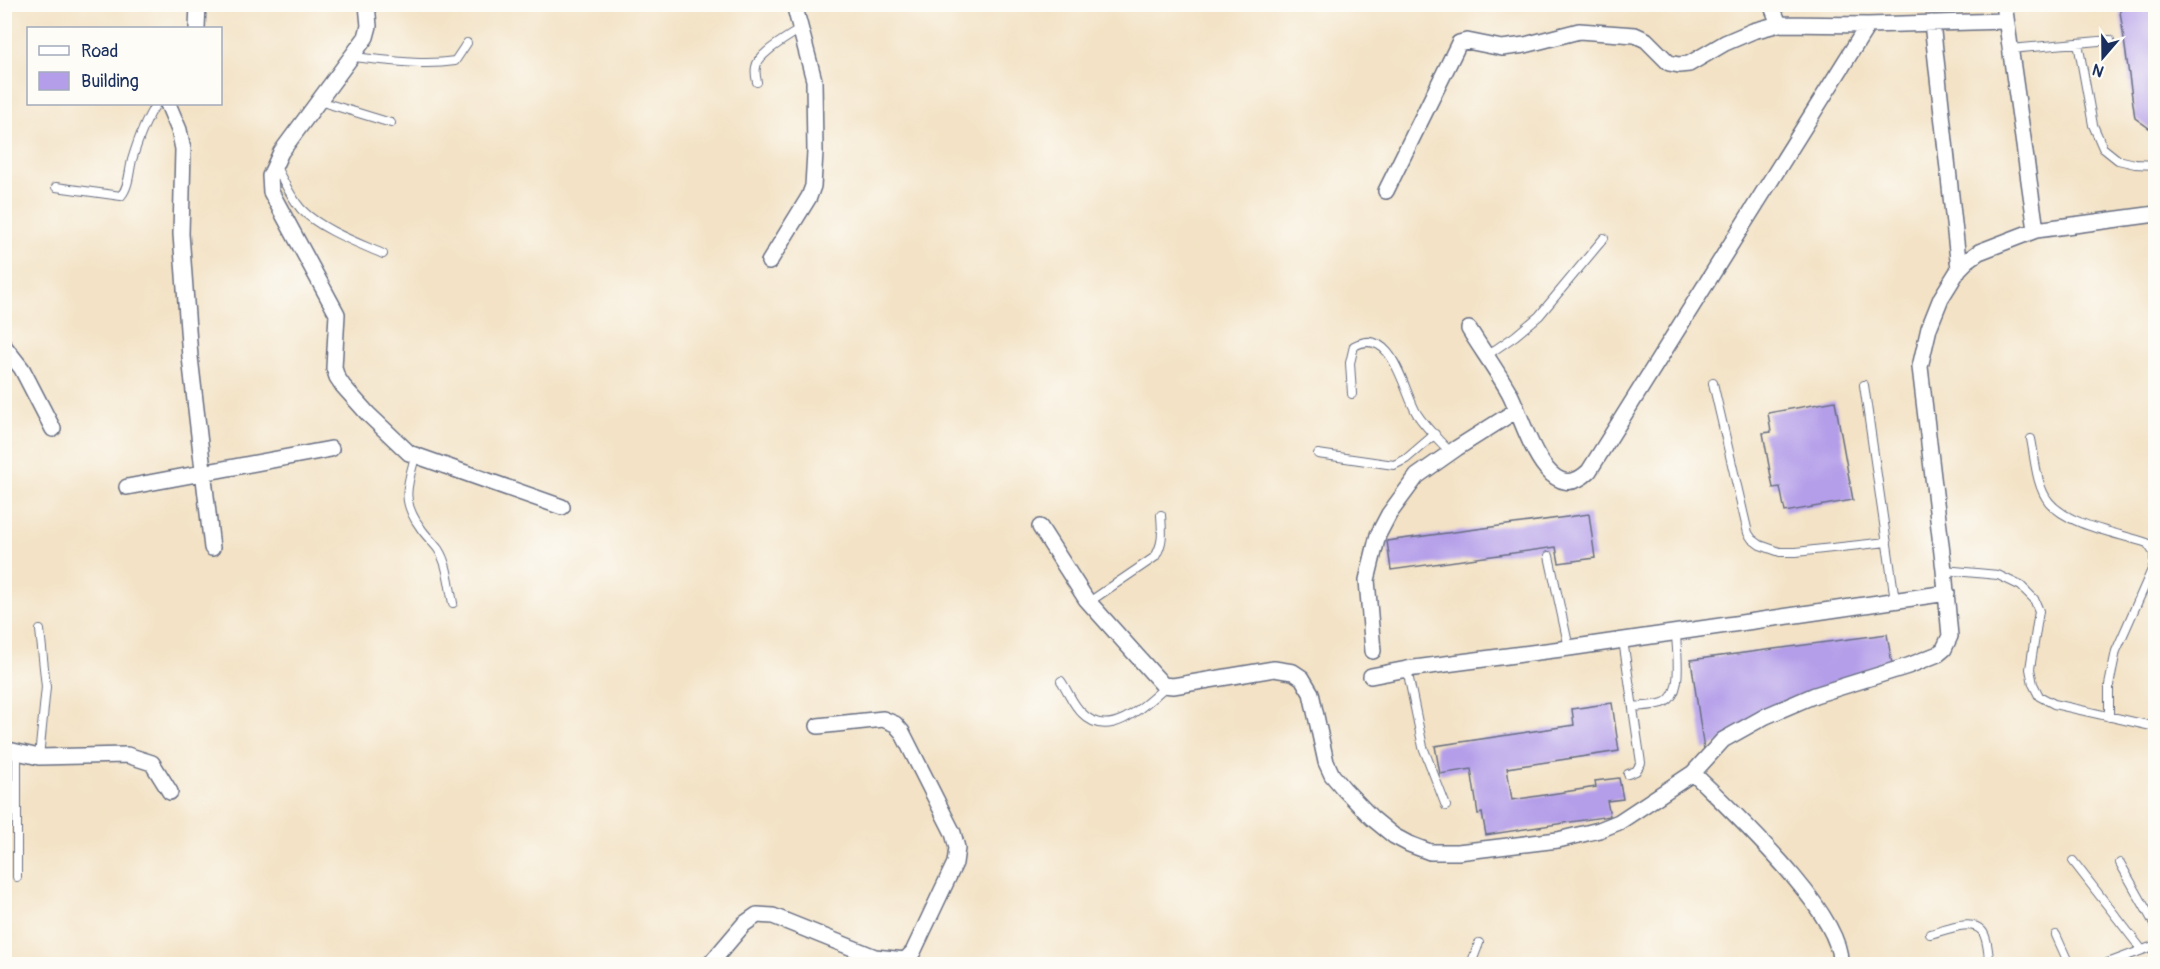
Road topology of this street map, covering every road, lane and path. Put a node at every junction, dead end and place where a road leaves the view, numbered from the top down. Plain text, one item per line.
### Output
1 (198, 4) edge
2 (367, 4) edge
3 (794, 4) edge
4 (1771, 4) edge
5 (2004, 4) edge
6 (2006, 21) junction
7 (1932, 23) junction
8 (1779, 24) junction
9 (1868, 25) junction
10 (196, 27) edge
11 (800, 29) junction
12 (2110, 40) dead end
13 (466, 43) dead end
14 (2079, 43) junction
15 (2010, 49) junction
16 (352, 57) junction
17 (757, 82) dead end
18 (319, 101) junction
19 (155, 105) edge
20 (168, 105) edge
21 (391, 123) dead end
22 (274, 164) junction
23 (2156, 165) edge
24 (56, 187) dead end
25 (1386, 191) dead end
26 (2156, 214) edge
27 (2036, 230) junction
28 (1604, 238) dead end
29 (383, 254) dead end
30 (769, 262) dead end
31 (1959, 269) junction
32 (1469, 329) dead end
33 (4, 346) edge
34 (1486, 356) junction
35 (1713, 383) dead end
36 (1864, 385) dead end
37 (1352, 394) dead end
38 (1517, 410) junction
39 (53, 429) dead end
40 (1435, 434) junction
41 (2031, 439) dead end
42 (331, 449) dead end
43 (1450, 453) junction
44 (1318, 454) dead end
45 (415, 457) junction
46 (203, 473) junction
47 (127, 487) dead end
48 (562, 507) dead end
49 (1161, 515) dead end
50 (1040, 527) dead end
51 (1887, 542) junction
52 (212, 548) dead end
53 (1549, 556) dead end
54 (1944, 570) junction
55 (1947, 593) junction
56 (1895, 600) junction
57 (1089, 602) junction
58 (453, 603) dead end
59 (40, 630) dead end
60 (1676, 632) junction
61 (1623, 640) junction
62 (1569, 648) junction
63 (1373, 651) dead end
64 (1407, 669) junction
65 (1371, 676) dead end
66 (1061, 681) dead end
67 (1166, 686) junction
68 (1634, 707) junction
69 (2109, 717) junction
70 (818, 726) dead end
71 (2156, 727) edge
72 (11, 751) edge
73 (39, 757) junction
74 (1693, 773) junction
75 (1628, 774) dead end
76 (170, 792) dead end
77 (1446, 806) dead end
78 (2073, 861) dead end
79 (2120, 863) dead end
80 (17, 877) dead end
81 (2156, 927) edge
82 (1930, 934) dead end
83 (2055, 935) dead end
84 (1479, 943) dead end
85 (2156, 945) edge
86 (2142, 950) junction
87 (710, 964) edge
88 (1471, 964) edge
89 (1840, 964) edge
90 (1990, 964) edge
91 (2069, 964) edge
92 (2105, 964) edge

1 - 10 street
2 - 16 street
3 - 11 street
4 - 8 street
5 - 6 street
6 - 7 street
6 - 15 street
7 - 9 street
7 - 31 street
8 - 9 street
8 - 25 street
9 - 38 street
11 - 17 lane
11 - 30 street
12 - 14 lane
13 - 16 lane
14 - 15 lane
14 - 23 lane
15 - 27 street
16 - 18 street
18 - 21 lane
18 - 22 street
19 - 24 lane
20 - 46 street
22 - 29 lane
22 - 45 street
26 - 27 street
27 - 31 street
28 - 34 lane
31 - 54 street
32 - 34 street
33 - 39 street
34 - 38 street
35 - 51 lane
36 - 51 lane
37 - 40 lane
38 - 43 street
40 - 43 lane
40 - 44 lane
41 - 69 lane
42 - 46 street
43 - 63 street
45 - 48 street
45 - 58 lane
46 - 47 street
46 - 52 street
49 - 57 lane
50 - 57 street
51 - 56 lane
53 - 62 lane
54 - 55 street
54 - 69 lane
55 - 56 street
55 - 74 street
56 - 60 street
57 - 67 street
59 - 73 lane
60 - 61 street
60 - 68 lane
61 - 62 street
61 - 68 lane
62 - 64 street
64 - 65 street
64 - 77 lane
66 - 67 lane
67 - 74 street
68 - 75 lane
69 - 71 lane
70 - 87 street
72 - 73 street
72 - 80 lane
73 - 76 street
74 - 89 street
78 - 86 lane
79 - 81 lane
82 - 90 lane
83 - 91 lane
84 - 88 lane
85 - 86 lane
86 - 92 lane

